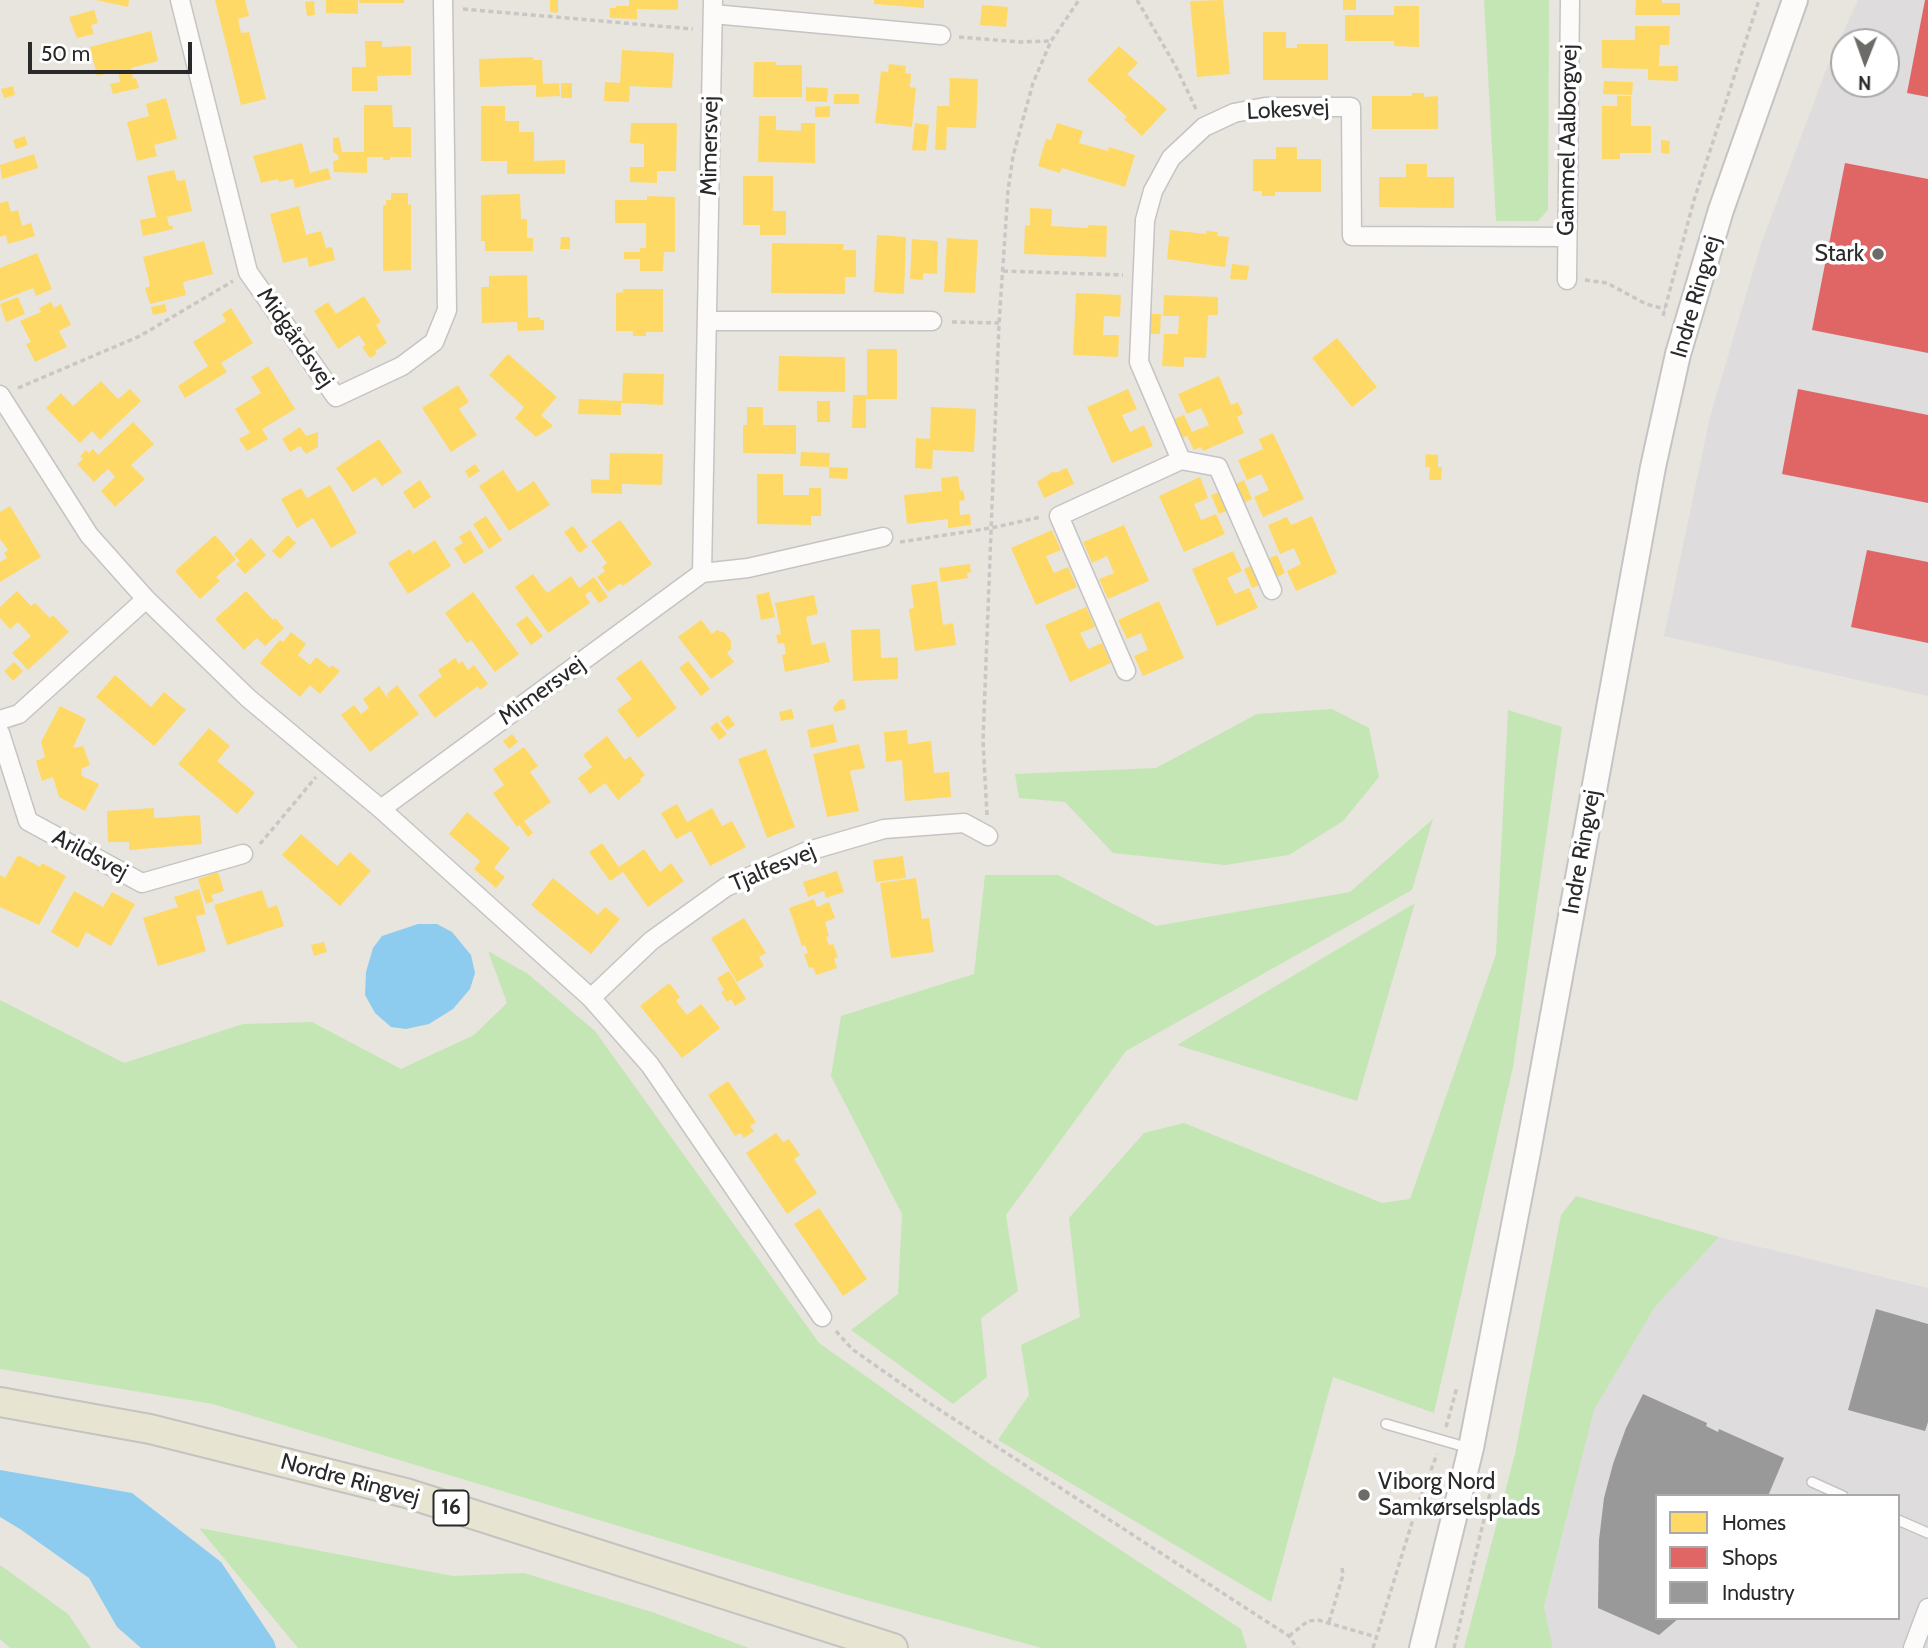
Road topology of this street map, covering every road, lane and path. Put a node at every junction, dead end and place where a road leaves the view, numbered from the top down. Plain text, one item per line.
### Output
1 (180, 0) edge
2 (1079, 0) edge
3 (1137, 0) edge
4 (1570, 0) edge
5 (1795, 0) edge
6 (1806, 0) edge
7 (443, 4) edge
8 (712, 15) edge
9 (941, 35) joint
10 (1051, 40) junction
11 (1769, 74) junction
12 (1204, 127) junction
13 (1567, 237) junction
14 (1003, 271) junction
15 (248, 272) junction
16 (1143, 276) junction
17 (1567, 280) joint
18 (1665, 309) dead end
19 (707, 321) junction
20 (932, 321) joint
21 (999, 323) junction
22 (0, 395) edge
23 (1181, 460) junction
24 (1059, 516) junction
25 (991, 528) junction
26 (883, 537) joint
27 (702, 573) junction
28 (1272, 590) dead end
29 (146, 599) junction
30 (1126, 671) dead end
31 (0, 720) edge
32 (0, 733) edge
33 (327, 764) junction
34 (382, 809) junction
35 (988, 836) joint
36 (243, 854) joint
37 (591, 998) junction
38 (822, 1317) joint
39 (1460, 1376) dead end
40 (0, 1402) edge
41 (1386, 1424) dead end
42 (1442, 1440) junction
43 (1471, 1448) junction
44 (1812, 1482) dead end
45 (1839, 1494) edge
46 (1900, 1521) edge
47 (1928, 1533) edge
48 (1342, 1568) dead end
49 (1928, 1608) edge
50 (1329, 1622) junction
51 (1289, 1636) junction
52 (1376, 1637) junction
53 (1421, 1644) edge
54 (892, 1648) edge
55 (1297, 1648) edge
56 (1373, 1648) edge
57 (1454, 1648) edge
58 (1913, 1648) edge

1 - 15 street, Midgårdsvej
2 - 10 path
3 - 12 path
4 - 13 street, Gammel Aalborgvej
5 - 11 street, Indre Ringvej
6 - 11 street, Indre Ringvej
7 - 8 path
7 - 15 street, Midgårdsvej
8 - 9 street
8 - 19 street, Mimersvej
9 - 10 path
10 - 14 path
11 - 43 street, Indre Ringvej
12 - 13 street, Lokesvej
12 - 16 street, Lokesvej
13 - 17 street, Gammel Aalborgvej
14 - 16 path
14 - 21 path
15 - 22 path
16 - 23 street, Lokesvej
17 - 18 path
19 - 20 street
19 - 27 street, Mimersvej
20 - 21 path
21 - 25 path
22 - 29 street
23 - 24 street
23 - 28 street
24 - 25 path
24 - 30 street
25 - 26 path
25 - 35 path
26 - 27 street
27 - 34 street, Mimersvej
29 - 31 street
29 - 33 street
32 - 36 street, Arildsvej
33 - 34 street
33 - 36 path
34 - 37 street
35 - 37 street, Tjalfesvej
37 - 38 street
38 - 51 path
39 - 42 path
40 - 54 main road, Nordre Ringvej / 16
41 - 42 lane
42 - 43 lane
42 - 52 path
43 - 53 street, Indre Ringvej
43 - 57 path
44 - 45 lane
46 - 47 lane
48 - 50 path
49 - 58 street
50 - 51 path
50 - 52 path
51 - 55 path
52 - 56 path

